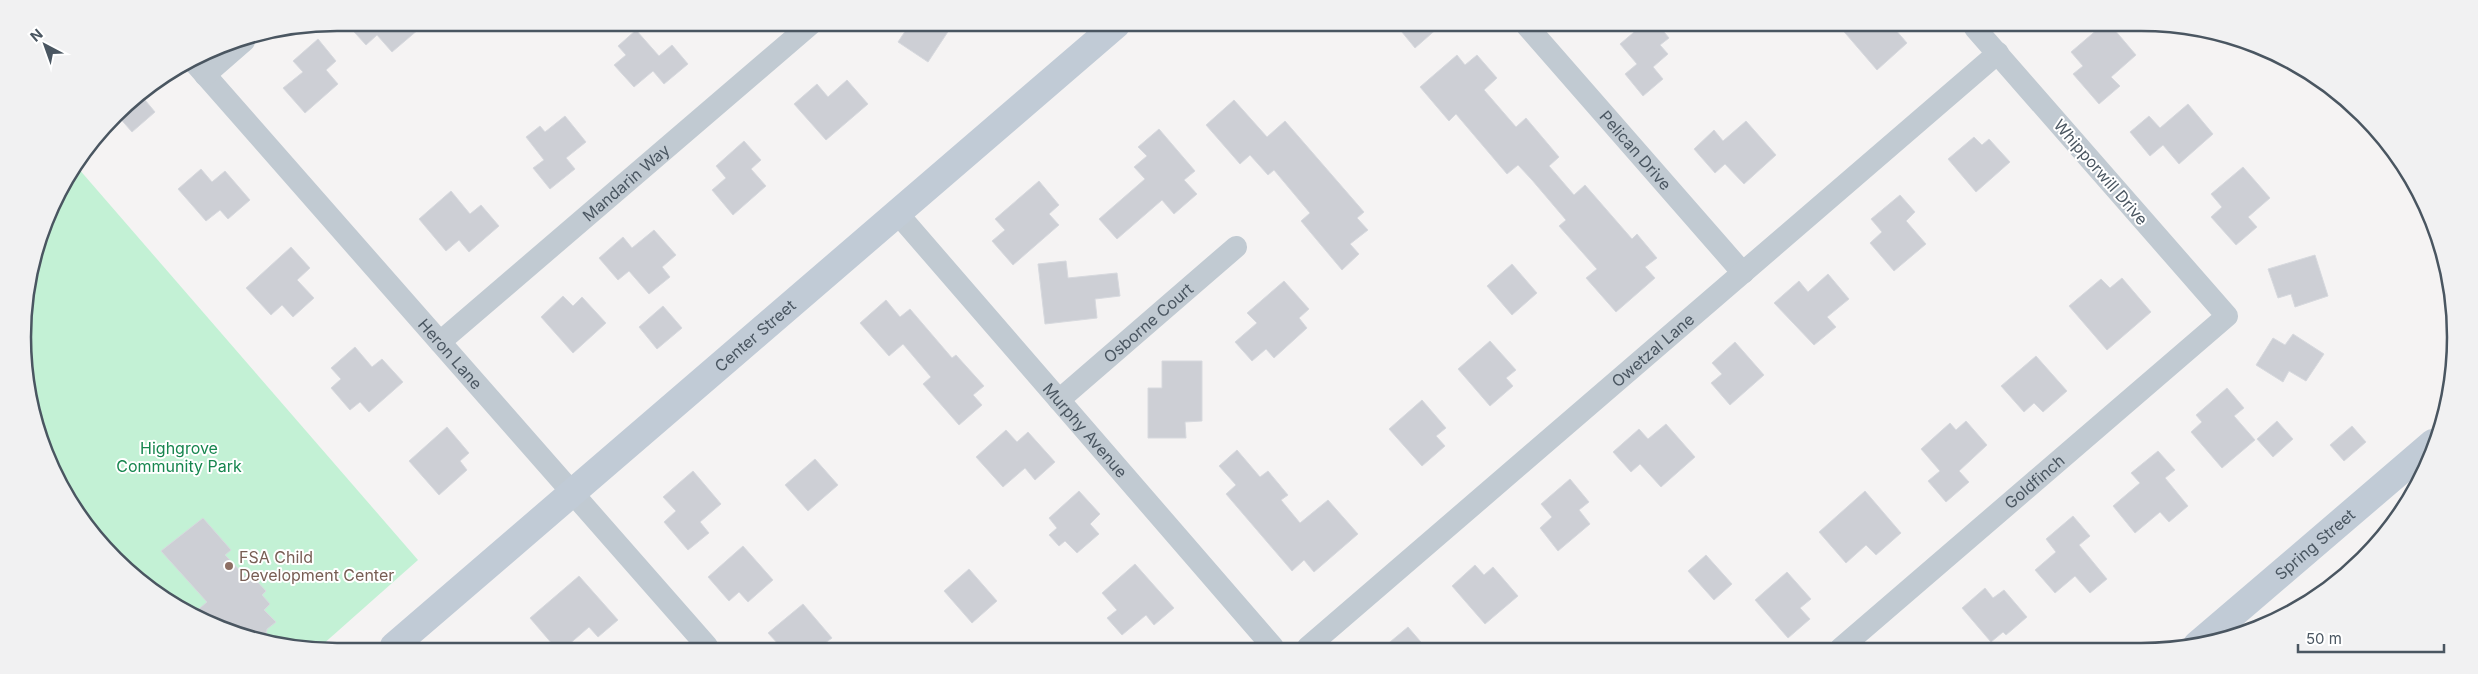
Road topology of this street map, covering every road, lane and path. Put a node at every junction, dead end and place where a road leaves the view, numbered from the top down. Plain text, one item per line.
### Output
1 (803, 31) edge
2 (1109, 31) edge
3 (1531, 31) edge
4 (1978, 31) edge
5 (1998, 53) junction
6 (222, 54) edge
7 (199, 68) edge
8 (898, 214) junction
9 (1236, 247) dead end
10 (1743, 273) junction
11 (2227, 316) joint
12 (440, 342) junction
13 (1059, 400) junction
14 (2425, 449) edge
15 (573, 492) junction
16 (2209, 635) edge
17 (397, 643) edge
18 (704, 643) edge
19 (1269, 643) edge
20 (1313, 643) edge
21 (1847, 643) edge

1 - 12 street, Mandarin Way
2 - 8 main road, Center Street
3 - 10 street, Pelican Drive
4 - 5 street, Whipporwill Drive
5 - 10 street, Owetzal Lane
5 - 11 street, Whipporwill Drive
6 - 7 street
7 - 12 street, Heron Lane
8 - 13 street, Murphy Avenue
8 - 15 main road, Center Street
9 - 13 street, Osborne Court
10 - 20 street, Owetzal Lane
11 - 21 street, Goldfinch
12 - 15 street, Heron Lane
13 - 19 street, Murphy Avenue
14 - 16 main road, Spring Street
15 - 17 main road, Center Street
15 - 18 street, Heron Lane

